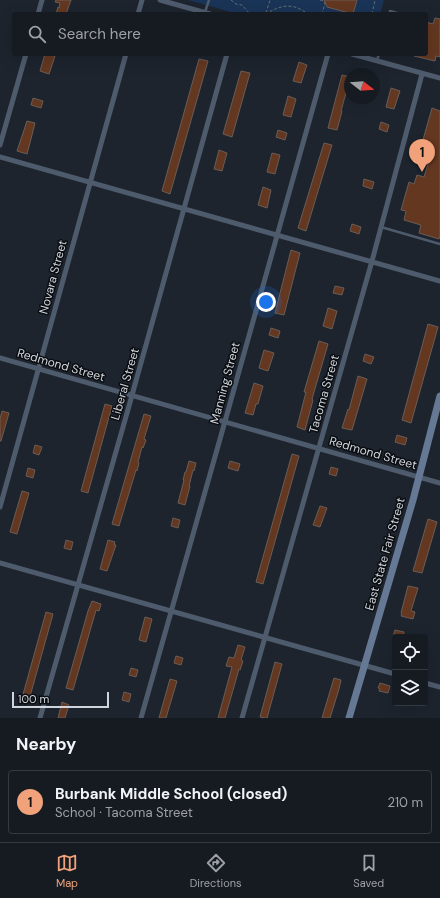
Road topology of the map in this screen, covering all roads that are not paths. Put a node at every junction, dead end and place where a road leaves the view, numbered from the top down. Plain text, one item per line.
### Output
1 (42, 0) edge
2 (142, 0) edge
3 (160, 0) edge
4 (209, 0) edge
5 (39, 12) edge
6 (139, 12) edge
7 (203, 12) edge
8 (207, 12) edge
9 (25, 56) edge
10 (125, 56) edge
11 (226, 56) edge
12 (327, 56) edge
13 (359, 56) edge
14 (378, 56) edge
15 (377, 61) junction
16 (422, 74) junction
17 (440, 78) edge
18 (0, 145) edge
19 (0, 157) edge
20 (91, 182) junction
21 (184, 208) junction
22 (381, 227) junction
23 (277, 234) junction
24 (440, 244) edge
25 (372, 261) junction
26 (440, 280) edge
27 (0, 358) edge
28 (38, 369) junction
29 (132, 395) junction
30 (440, 396) edge
31 (225, 422) junction
32 (319, 448) junction
33 (418, 477) junction
34 (440, 483) edge
35 (0, 506) edge
36 (0, 563) edge
37 (78, 585) junction
38 (172, 612) junction
39 (265, 638) junction
40 (365, 666) junction
41 (392, 673) edge
42 (428, 684) edge
43 (440, 687) edge
44 (40, 718) edge
45 (141, 718) edge
46 (242, 718) edge
47 (349, 718) edge

1 - 5 street
2 - 6 street
3 - 7 street
4 - 8 lane
9 - 18 street
10 - 20 street, Novara Street
11 - 21 street, Liberal Street
12 - 23 street, Manning Street
13 - 15 street
14 - 15 lane
15 - 16 street
16 - 17 street
16 - 22 street, Tacoma Street
19 - 20 street
20 - 21 street
20 - 28 street, Novara Street
21 - 23 street
21 - 29 street, Liberal Street
22 - 24 lane
22 - 25 street, Tacoma Street
23 - 25 street
23 - 31 street, Manning Street
25 - 26 street
25 - 32 street, Tacoma Street
27 - 28 street, Redmond Street
28 - 29 street, Redmond Street
28 - 35 street, Novara Street
29 - 31 street, Redmond Street
29 - 37 street, Liberal Street
30 - 33 street, East State Fair Street
31 - 32 street, Redmond Street
31 - 38 street, Manning Street
32 - 33 street, Redmond Street
32 - 39 street, Tacoma Street
33 - 34 street, Redmond Street
33 - 40 street, East State Fair Street
36 - 37 street
37 - 38 street
37 - 44 street, Liberal Street
38 - 39 street
38 - 45 street, Manning Street
39 - 40 street
39 - 46 street, Tacoma Street
40 - 41 street
40 - 47 street, East State Fair Street
42 - 43 street

